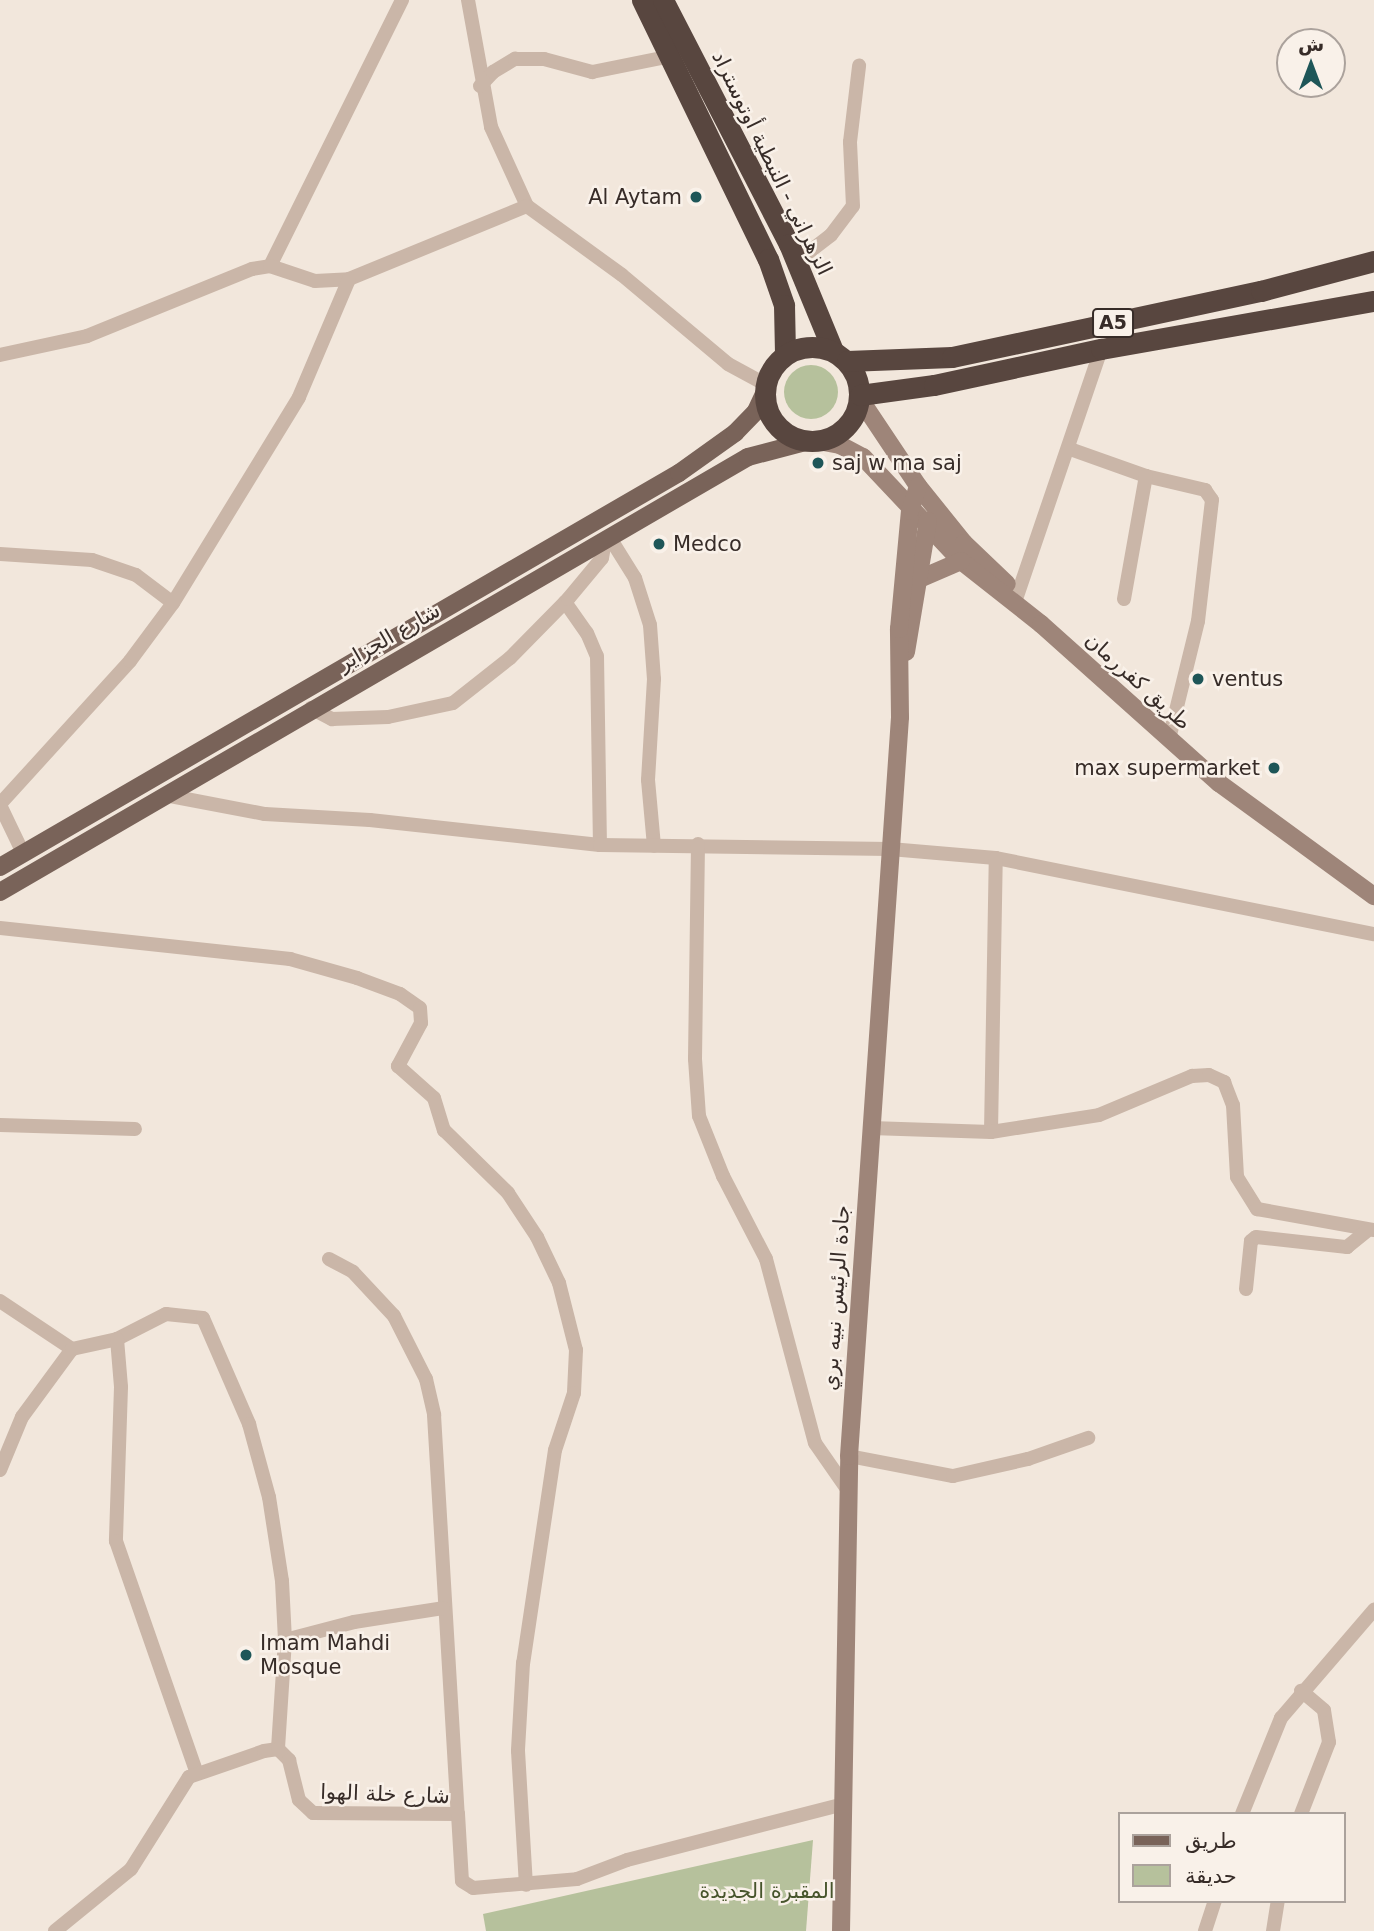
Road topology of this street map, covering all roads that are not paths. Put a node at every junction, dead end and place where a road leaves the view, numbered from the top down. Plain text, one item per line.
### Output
1 (402, 0) edge
2 (468, 0) edge
3 (642, 0) edge
4 (663, 0) edge
5 (671, 55) junction
6 (859, 66) dead end
7 (480, 86) junction
8 (527, 206) junction
9 (796, 261) junction
10 (1374, 261) edge
11 (270, 267) junction
12 (349, 279) junction
13 (1374, 301) edge
14 (1101, 349) junction
15 (785, 354) junction
16 (0, 355) edge
17 (840, 356) junction
18 (765, 389) junction
19 (860, 397) junction
20 (813, 441) junction
21 (1070, 449) junction
22 (1146, 477) junction
23 (918, 486) junction
24 (934, 503) junction
25 (910, 511) junction
26 (926, 527) junction
27 (608, 539) junction
28 (0, 554) edge
29 (961, 561) junction
30 (917, 580) junction
31 (1124, 599) dead end
32 (1017, 600) junction
33 (565, 602) junction
34 (173, 603) junction
35 (902, 669) junction
36 (311, 708) junction
37 (1168, 740) junction
38 (164, 795) junction
39 (0, 805) edge
40 (698, 844) junction
41 (600, 845) junction
42 (654, 846) junction
43 (890, 849) junction
44 (23, 853) junction
45 (996, 858) junction
46 (0, 867) edge
47 (0, 892) edge
48 (1374, 896) edge
49 (0, 928) edge
50 (1374, 934) edge
51 (0, 1125) edge
52 (871, 1128) junction
53 (135, 1129) dead end
54 (991, 1132) junction
55 (1371, 1230) edge
56 (329, 1259) dead end
57 (1246, 1289) dead end
58 (0, 1301) edge
59 (117, 1339) junction
60 (72, 1349) junction
61 (1088, 1438) dead end
62 (849, 1456) junction
63 (0, 1470) edge
64 (849, 1492) junction
65 (443, 1608) junction
66 (1374, 1610) edge
67 (285, 1640) junction
68 (1301, 1691) junction
69 (278, 1749) junction
70 (196, 1771) junction
71 (844, 1804) junction
72 (1243, 1812) edge
73 (1302, 1812) edge
74 (458, 1814) junction
75 (526, 1885) junction
76 (1214, 1903) edge
77 (1278, 1903) edge
78 (55, 1931) edge
79 (841, 1931) edge
80 (1205, 1931) edge
81 (1273, 1931) edge

1 - 11 street
2 - 7 street
3 - 5 highway, الزهراني - النبطية أوتوستراد
4 - 9 highway, الزهراني - النبطية أوتوستراد
5 - 7 street
5 - 15 highway, الزهراني - النبطية أوتوستراد
6 - 9 street
7 - 8 street
8 - 12 street
8 - 18 street
9 - 17 highway, الزهراني - النبطية أوتوستراد
10 - 17 highway, A5
11 - 12 street
11 - 16 street
12 - 34 street
13 - 14 highway, A5
14 - 19 highway, A5
14 - 21 street
15 - 17 highway, A5
15 - 18 highway
17 - 19 highway
18 - 20 highway
18 - 44 main road, شارع الجزاير
19 - 20 highway
19 - 23 main road
20 - 25 main road
20 - 27 main road, شارع الجزاير
21 - 22 street
21 - 32 street
22 - 31 street
22 - 37 street
23 - 24 main road
23 - 25 main road
24 - 26 main road
24 - 32 main road
25 - 26 main road
25 - 35 main road
26 - 29 main road
26 - 30 main road
27 - 33 street
27 - 36 main road, شارع الجزاير
27 - 42 street
28 - 34 street
29 - 30 main road
29 - 32 main road
30 - 35 main road
32 - 37 main road, طريق كفررمان
33 - 36 street
33 - 41 street
34 - 39 street
35 - 43 main road, جادة الرئيس نبيه بري
36 - 38 main road, شارع الجزاير
37 - 48 main road, طريق كفررمان
38 - 41 street
38 - 47 main road, شارع الجزاير
39 - 44 street
40 - 42 street
40 - 43 street
40 - 64 street
41 - 42 street
43 - 45 street
43 - 52 main road, جادة الرئيس نبيه بري
44 - 46 main road, شارع الجزاير
45 - 50 street
45 - 54 street
49 - 75 street
51 - 53 street
52 - 54 street
52 - 62 main road, جادة الرئيس نبيه بري
54 - 55 street
55 - 57 street
56 - 65 street
58 - 60 street
59 - 60 street
59 - 67 street
59 - 70 street
60 - 63 street
61 - 62 street
62 - 64 main road, جادة الرئيس نبيه بري
64 - 71 main road, جادة الرئيس نبيه بري
65 - 67 street
65 - 74 street
66 - 68 street
67 - 69 street
68 - 72 street
68 - 73 street
69 - 70 street
69 - 74 street, شارع خلة الهوا
70 - 78 street
71 - 75 street, شارع خلة الهوا
71 - 79 main road, جادة الرئيس نبيه بري
74 - 75 street, شارع خلة الهوا
76 - 80 street
77 - 81 street

